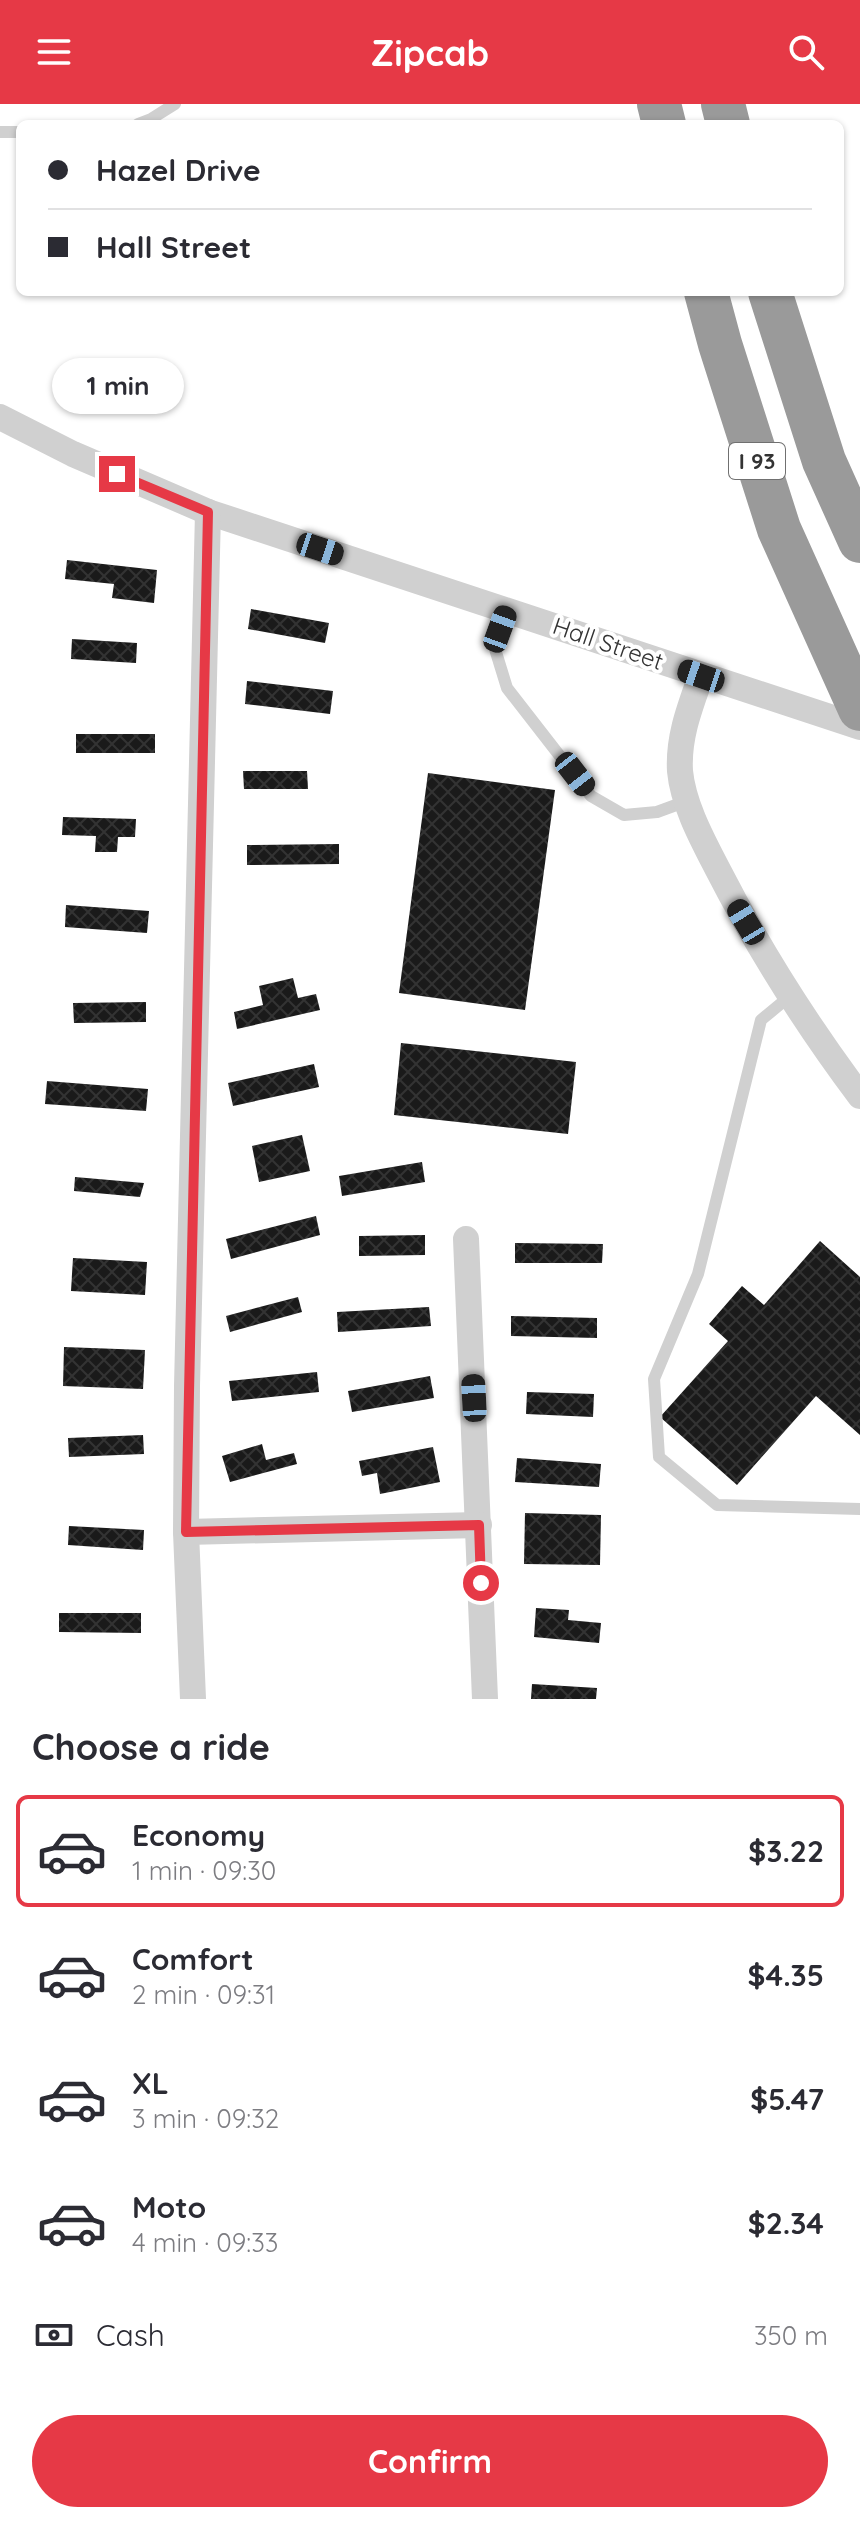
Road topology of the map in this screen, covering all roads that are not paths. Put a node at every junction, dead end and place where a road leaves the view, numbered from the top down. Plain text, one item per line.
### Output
1 (175, 104) edge
2 (148, 120) edge
3 (707, 296) edge
4 (771, 296) edge
5 (0, 417) edge
6 (208, 512) junction
7 (860, 541) edge
8 (508, 609) junction
9 (701, 676) junction
10 (860, 709) edge
11 (860, 727) edge
12 (687, 801) junction
13 (790, 996) junction
14 (860, 1096) edge
15 (466, 1239) dead end
16 (860, 1509) edge
17 (479, 1525) junction
18 (186, 1532) junction
19 (193, 1699) edge
20 (485, 1699) edge

1 - 2 lane
3 - 10 highway, I 93
4 - 7 highway, I 93
5 - 6 street, Hall Street
6 - 8 street, Hall Street
6 - 18 street
8 - 9 street, Hall Street
8 - 12 lane
9 - 11 street, Hall Street
9 - 12 street
12 - 13 street
13 - 14 street
13 - 16 lane
15 - 17 street
17 - 18 street
17 - 20 street
18 - 19 street

